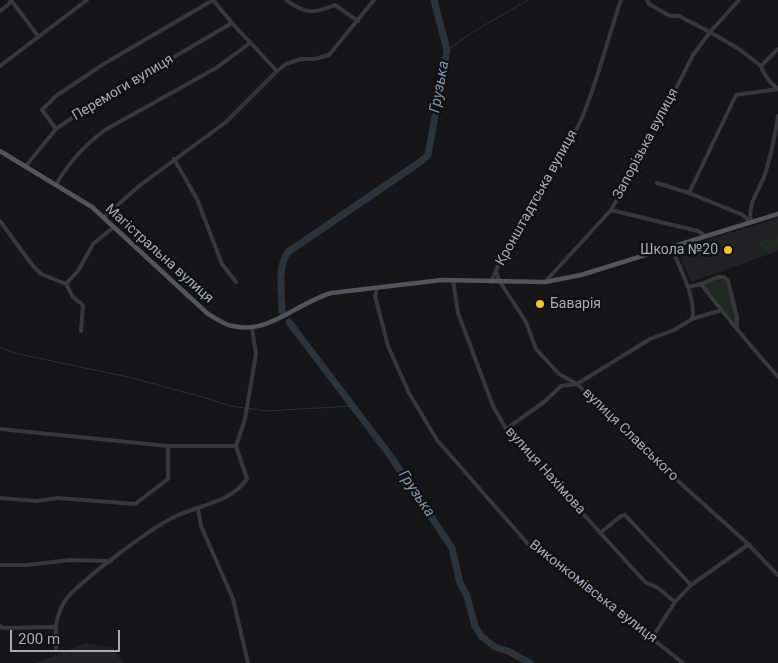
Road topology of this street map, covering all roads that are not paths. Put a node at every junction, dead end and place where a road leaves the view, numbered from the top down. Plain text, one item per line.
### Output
1 (11, 0) edge
2 (87, 0) edge
3 (213, 0) edge
4 (286, 0) edge
5 (373, 0) edge
6 (621, 0) edge
7 (647, 0) edge
8 (739, 0) edge
9 (0, 11) edge
10 (358, 21) junction
11 (232, 23) junction
12 (710, 32) junction
13 (38, 36) junction
14 (250, 43) junction
15 (778, 49) edge
16 (0, 66) edge
17 (761, 66) junction
18 (277, 71) junction
19 (778, 89) edge
20 (778, 116) edge
21 (56, 129) junction
22 (0, 151) edge
23 (174, 159) junction
24 (25, 167) junction
25 (657, 182) dead end
26 (56, 185) junction
27 (689, 193) junction
28 (611, 210) junction
29 (778, 214) edge
30 (104, 217) junction
31 (0, 220) edge
32 (751, 222) junction
33 (114, 227) junction
34 (705, 236) junction
35 (672, 247) junction
36 (496, 272) junction
37 (453, 280) junction
38 (236, 282) dead end
39 (491, 282) junction
40 (500, 282) junction
41 (545, 282) junction
42 (66, 284) junction
43 (701, 284) junction
44 (688, 287) junction
45 (377, 288) junction
46 (722, 310) junction
47 (692, 319) junction
48 (737, 327) junction
49 (252, 328) junction
50 (81, 331) dead end
51 (778, 377) edge
52 (577, 384) junction
53 (0, 428) edge
54 (506, 428) junction
55 (168, 446) junction
56 (236, 446) junction
57 (0, 498) edge
58 (198, 508) junction
59 (600, 533) junction
60 (748, 544) junction
61 (111, 561) junction
62 (0, 564) edge
63 (778, 575) edge
64 (691, 585) junction
65 (675, 602) junction
66 (0, 626) edge
67 (54, 627) junction
68 (652, 638) junction
69 (56, 648) dead end
70 (248, 663) edge
71 (684, 663) edge

1 - 9 street
1 - 13 street
2 - 13 street
3 - 11 street
3 - 21 street
4 - 10 street
5 - 10 street
6 - 36 street, Кронштадтська вулиця
7 - 12 street
8 - 12 street, Запорізька вулиця
10 - 18 street
11 - 14 street
11 - 21 street, Перемоги вулиця
12 - 17 street
12 - 28 street, Запорізька вулиця
13 - 16 street
14 - 18 street
14 - 26 street
15 - 17 street
17 - 19 street
18 - 23 street
19 - 27 street
20 - 32 street
21 - 24 street, Перемоги вулиця
22 - 24 main road, Магістральна вулиця
23 - 30 street
23 - 38 street
24 - 26 main road, Магістральна вулиця
25 - 27 street
26 - 30 main road, Магістральна вулиця
27 - 32 street
28 - 34 street
28 - 41 street, Запорізька вулиця
29 - 32 main road, Магістральна вулиця
30 - 33 main road, Магістральна вулиця
31 - 42 street
32 - 34 main road, Магістральна вулиця
33 - 42 street
33 - 49 main road, Магістральна вулиця
34 - 35 main road, Магістральна вулиця
35 - 41 main road, Магістральна вулиця
35 - 44 street
36 - 39 street, Кронштадтська вулиця
36 - 40 street, вулиця Славського
37 - 39 main road, Магістральна вулиця
37 - 45 main road, Магістральна вулиця
37 - 54 street, вулиця Нахімова
39 - 40 main road, Магістральна вулиця
40 - 41 main road, Магістральна вулиця
40 - 52 street, вулиця Славського
42 - 50 street
43 - 44 street
43 - 46 street
43 - 48 street
44 - 47 street
45 - 49 main road, Магістральна вулиця
45 - 68 street, Виконкомівська вулиця
46 - 47 street
46 - 48 street
47 - 52 street
48 - 51 street
49 - 56 street
52 - 54 street
52 - 60 street, вулиця Славського
53 - 55 street
54 - 59 street, вулиця Нахімова
55 - 56 street
55 - 57 street
56 - 58 street
58 - 61 street
58 - 70 street
59 - 64 street
59 - 65 street, вулиця Нахімова
60 - 63 street, вулиця Славського
60 - 64 street
61 - 62 street
61 - 67 street
64 - 65 street
65 - 68 street
66 - 67 street
67 - 69 street
68 - 71 street, Виконкомівська вулиця

